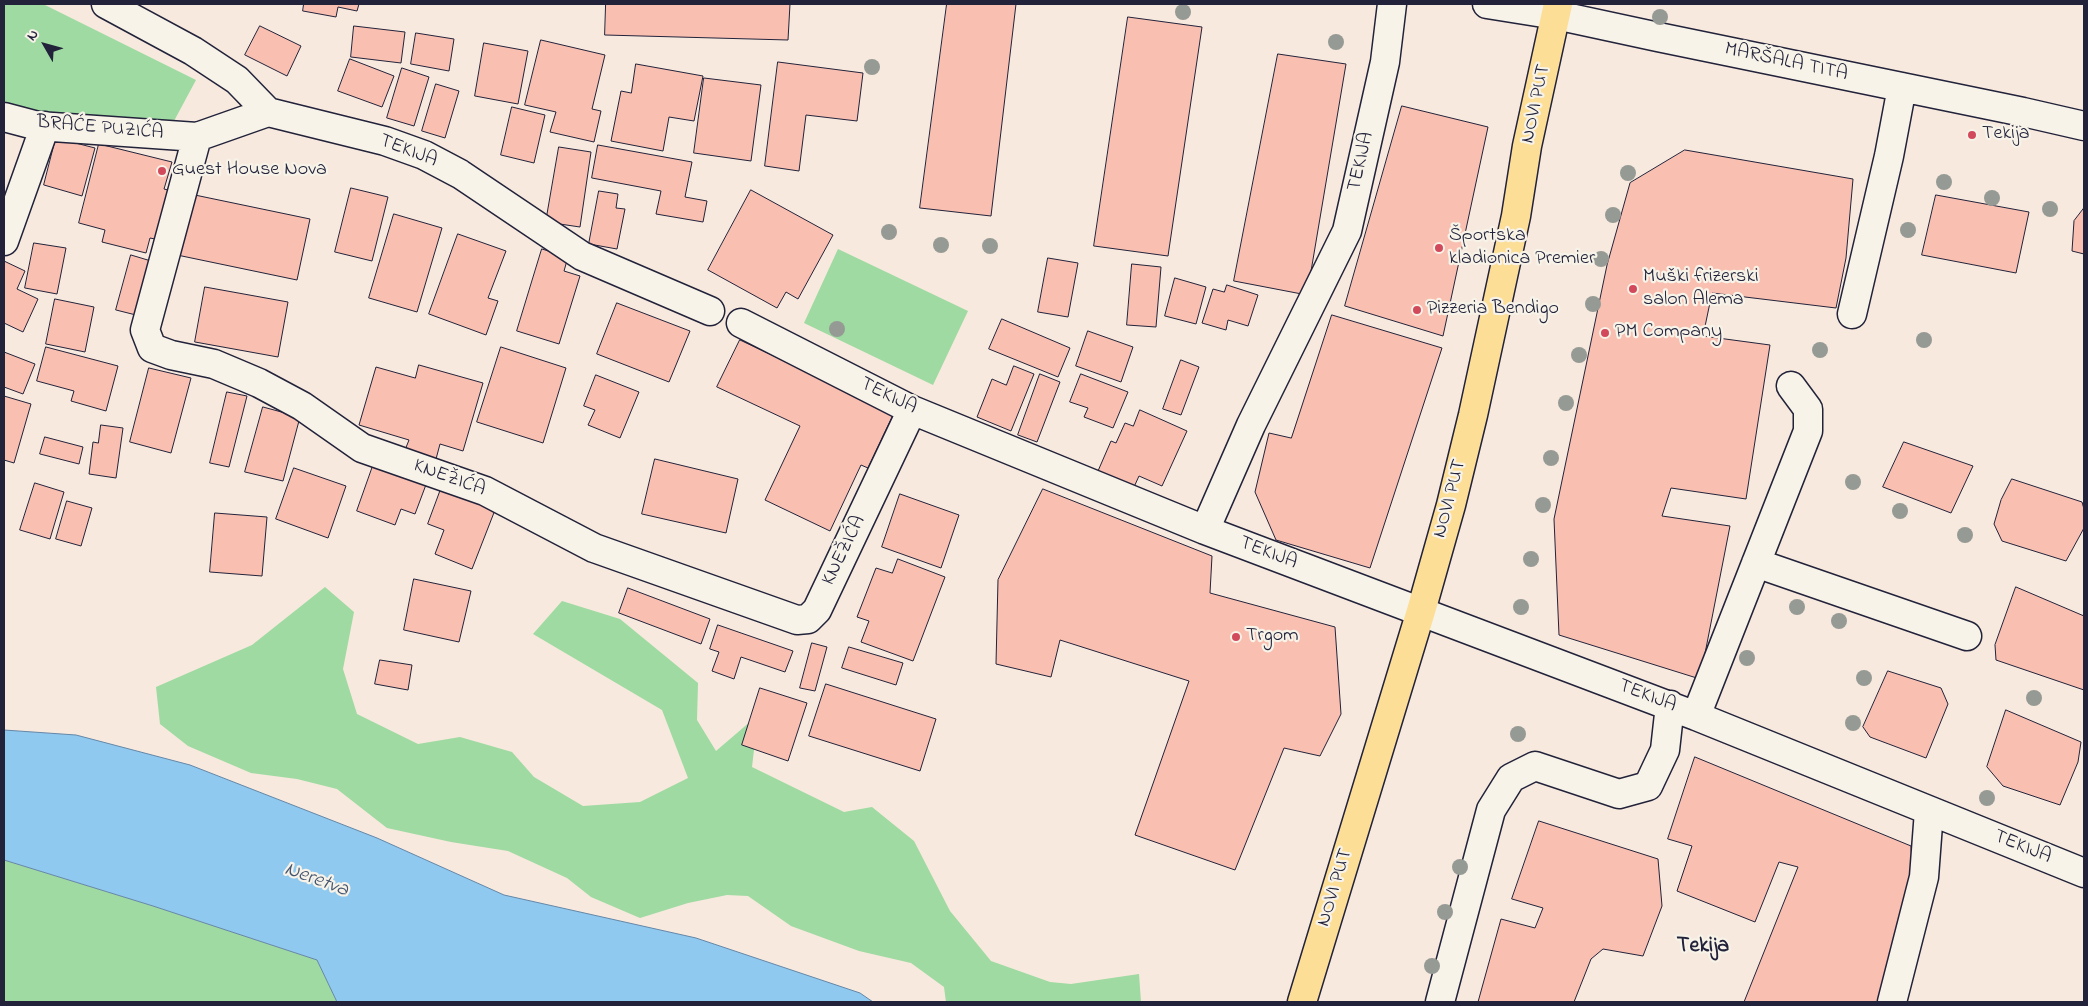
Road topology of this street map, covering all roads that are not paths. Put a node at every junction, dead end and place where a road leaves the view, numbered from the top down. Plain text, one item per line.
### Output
1 (106, 4) edge
2 (1392, 4) edge
3 (1487, 4) edge
4 (1557, 9) edge
5 (1902, 87) junction
6 (268, 112) junction
7 (4, 117) edge
8 (45, 126) junction
9 (2084, 126) edge
10 (197, 137) junction
11 (4, 241) edge
12 (710, 311) dead end
13 (1852, 314) dead end
14 (741, 323) dead end
15 (1791, 386) dead end
16 (912, 410) junction
17 (1205, 530) junction
18 (1756, 563) junction
19 (1421, 612) junction
20 (1967, 636) dead end
21 (1670, 705) junction
22 (1696, 716) junction
23 (1930, 811) junction
24 (2084, 873) edge
25 (1304, 994) edge
26 (1440, 1002) edge
27 (1892, 1002) edge

1 - 6 street
2 - 17 street, TEKIJA
3 - 4 street, MARŠALA TITA
4 - 5 street, MARŠALA TITA
4 - 19 main road, NOVI PUT
5 - 9 street, MARŠALA TITA
5 - 13 street
6 - 10 street
6 - 12 street, TEKIJA
7 - 8 street, BRAĆE PUZIĆA
8 - 10 street, BRAĆE PUZIĆA
8 - 11 street
10 - 16 street, KNEŽIĆA
14 - 16 street, TEKIJA
15 - 18 street
16 - 17 street, TEKIJA
17 - 19 street, TEKIJA
18 - 20 street
18 - 22 street
19 - 21 street, TEKIJA
19 - 25 main road, NOVI PUT
21 - 22 street, TEKIJA
21 - 26 street
22 - 23 street, TEKIJA
23 - 24 street, TEKIJA
23 - 27 street

